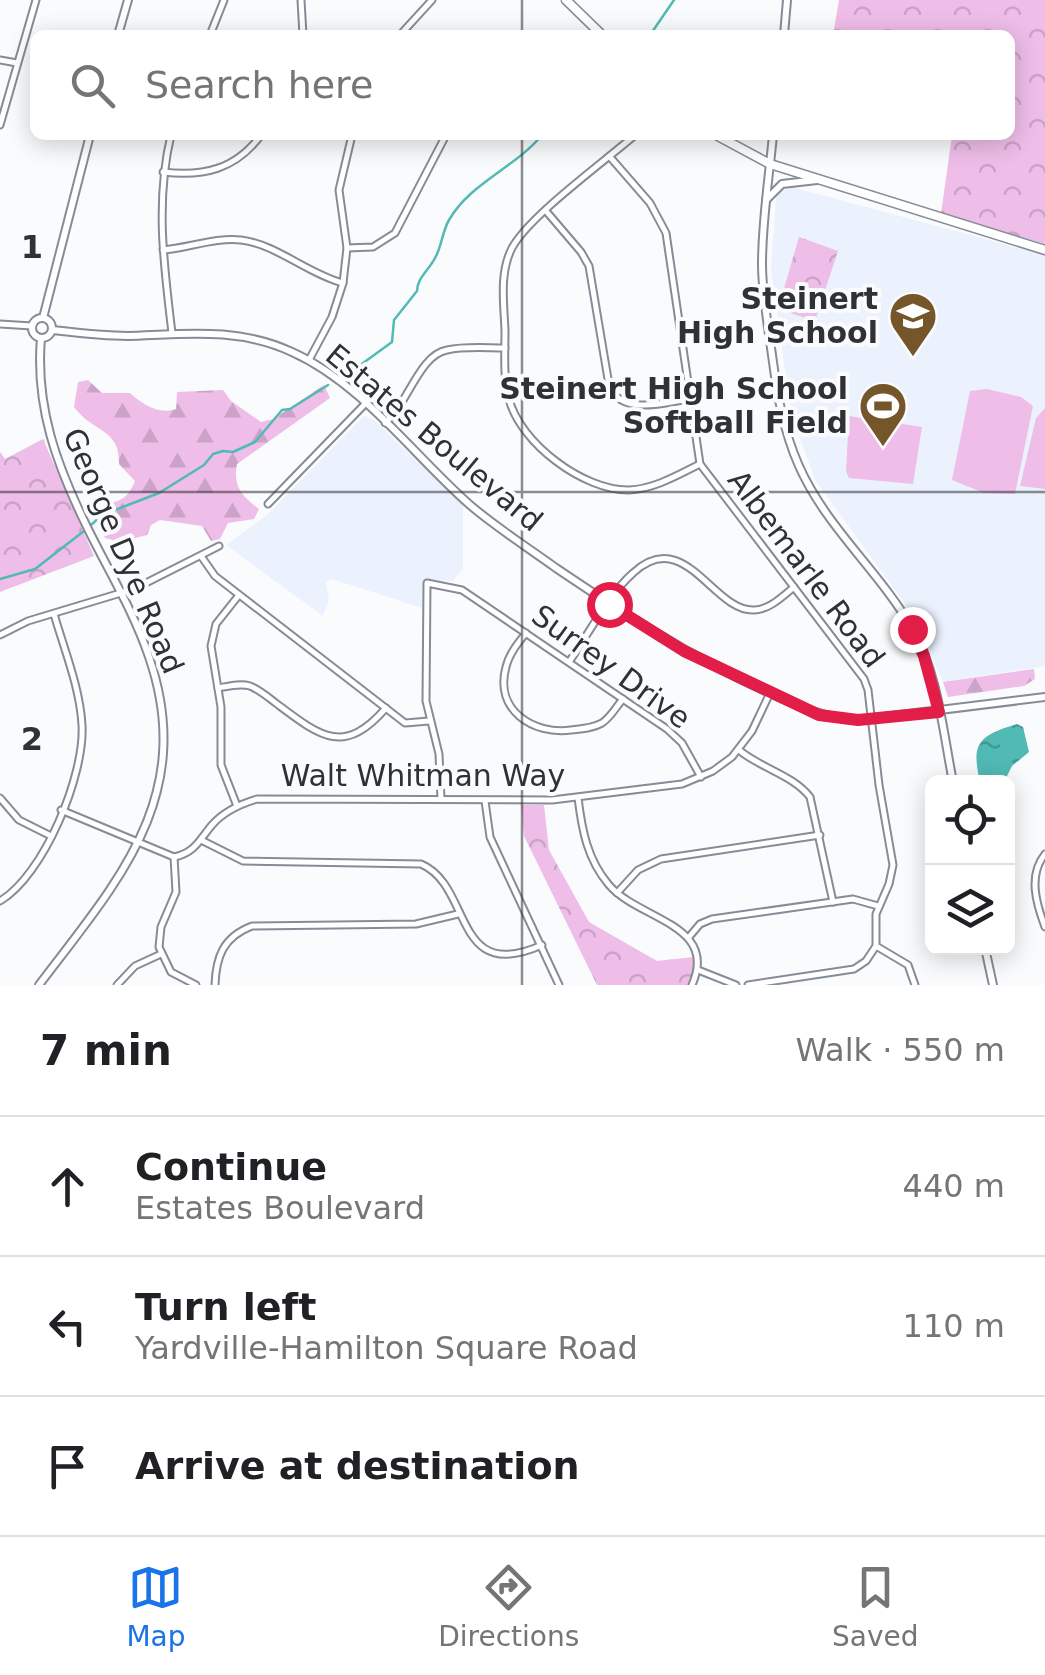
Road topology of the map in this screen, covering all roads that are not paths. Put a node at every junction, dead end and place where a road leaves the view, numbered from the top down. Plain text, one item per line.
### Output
1 (36, 0) edge
2 (128, 0) edge
3 (224, 0) edge
4 (301, 0) edge
5 (432, 0) edge
6 (566, 0) edge
7 (787, 0) edge
8 (119, 30) edge
9 (212, 30) edge
10 (303, 30) edge
11 (405, 30) edge
12 (597, 30) edge
13 (784, 30) edge
14 (0, 60) edge
15 (18, 64) junction
16 (0, 125) edge
17 (89, 140) edge
18 (170, 140) edge
19 (257, 140) edge
20 (351, 140) edge
21 (443, 140) edge
22 (629, 140) edge
23 (725, 140) edge
24 (772, 140) edge
25 (610, 157) junction
26 (770, 164) junction
27 (163, 172) junction
28 (817, 180) junction
29 (765, 201) junction
30 (546, 211) junction
31 (347, 248) junction
32 (162, 250) junction
33 (1045, 250) edge
34 (344, 283) junction
35 (43, 318) junction
36 (0, 324) edge
37 (32, 326) junction
38 (52, 330) junction
39 (172, 333) junction
40 (41, 338) junction
41 (505, 348) junction
42 (309, 360) junction
43 (689, 399) junction
44 (365, 404) junction
45 (384, 423) junction
46 (700, 464) junction
47 (268, 504) dead end
48 (219, 546) dead end
49 (201, 556) junction
50 (794, 587) junction
51 (120, 594) junction
52 (239, 595) junction
53 (609, 604) junction
54 (54, 614) junction
55 (526, 633) junction
56 (0, 635) edge
57 (569, 662) junction
58 (218, 688) junction
59 (770, 693) junction
60 (1045, 697) edge
61 (622, 699) junction
62 (386, 708) junction
63 (939, 712) junction
64 (429, 720) junction
65 (871, 720) junction
66 (739, 750) junction
67 (952, 775) edge
68 (702, 778) junction
69 (0, 798) edge
70 (578, 798) junction
71 (441, 800) junction
72 (485, 800) junction
73 (237, 806) junction
74 (62, 810) junction
75 (51, 836) junction
76 (820, 836) junction
77 (201, 840) junction
78 (139, 844) junction
79 (1045, 854) edge
80 (174, 857) junction
81 (617, 893) junction
82 (0, 901) edge
83 (833, 902) junction
84 (878, 906) junction
85 (458, 914) junction
86 (1045, 927) edge
87 (689, 937) junction
88 (542, 945) junction
89 (876, 946) junction
90 (161, 954) junction
91 (987, 955) edge
92 (698, 970) junction
93 (769, 984) edge
94 (39, 985) edge
95 (117, 985) edge
96 (196, 985) edge
97 (214, 985) edge
98 (558, 985) edge
99 (692, 985) edge
100 (736, 985) edge
101 (748, 985) edge
102 (915, 985) edge
103 (993, 985) edge

1 - 15 street
2 - 8 street
3 - 9 street
4 - 10 street
5 - 11 street
6 - 12 main road
7 - 13 street
14 - 15 street
15 - 16 street
17 - 35 street
18 - 27 street
19 - 27 street
20 - 31 street
21 - 31 street
22 - 25 street
23 - 26 main road
24 - 26 street
25 - 30 street
25 - 43 street, Albemarle Road
26 - 28 main road
26 - 29 street
27 - 32 street
28 - 29 street
28 - 33 main road
29 - 63 street
30 - 41 street
30 - 43 street
31 - 34 street
32 - 34 street
32 - 39 street
34 - 42 street
35 - 37 street
35 - 38 street
36 - 37 street
37 - 40 street
38 - 39 street, Estates Boulevard
38 - 40 street
39 - 42 street, Estates Boulevard
40 - 51 street, George Dye Road
41 - 45 street
41 - 46 street
42 - 44 street, Estates Boulevard
43 - 46 street, Albemarle Road
44 - 45 street, Estates Boulevard
44 - 47 street
45 - 53 street, Estates Boulevard
46 - 50 street, Albemarle Road
48 - 49 street
49 - 51 street
49 - 52 street
50 - 53 street
50 - 65 street, Albemarle Road
51 - 54 street
51 - 78 street, George Dye Road
52 - 58 street
52 - 62 street
53 - 57 street
53 - 59 street, Estates Boulevard
54 - 56 street
54 - 74 street
55 - 57 street, Surrey Drive
55 - 61 street
55 - 64 street, Surrey Drive
57 - 61 street, Surrey Drive
58 - 62 street
58 - 73 street
59 - 65 street, Estates Boulevard
59 - 66 street, Walt Whitman Way
60 - 63 street, Estates Boulevard
61 - 68 street, Surrey Drive
62 - 64 street
63 - 65 street, Estates Boulevard
63 - 67 street
64 - 71 street
65 - 84 street, Albemarle Road
66 - 68 street, Walt Whitman Way
66 - 76 street
68 - 70 street, Walt Whitman Way
69 - 75 street
70 - 72 street, Walt Whitman Way
70 - 81 street
71 - 72 street, Walt Whitman Way
71 - 73 street, Walt Whitman Way
72 - 88 street
73 - 77 street
74 - 75 street
74 - 78 street
75 - 82 street
76 - 81 street
76 - 83 street
77 - 80 street
77 - 85 street
78 - 80 street
78 - 94 street, George Dye Road
79 - 86 street
80 - 90 street
81 - 87 street
83 - 84 street
83 - 87 street
84 - 89 street, Albemarle Road
85 - 88 street
85 - 97 street
87 - 92 street
88 - 98 street
89 - 93 street
89 - 102 street
90 - 95 street
90 - 96 street
91 - 103 street
92 - 99 street
92 - 100 street
93 - 101 street

